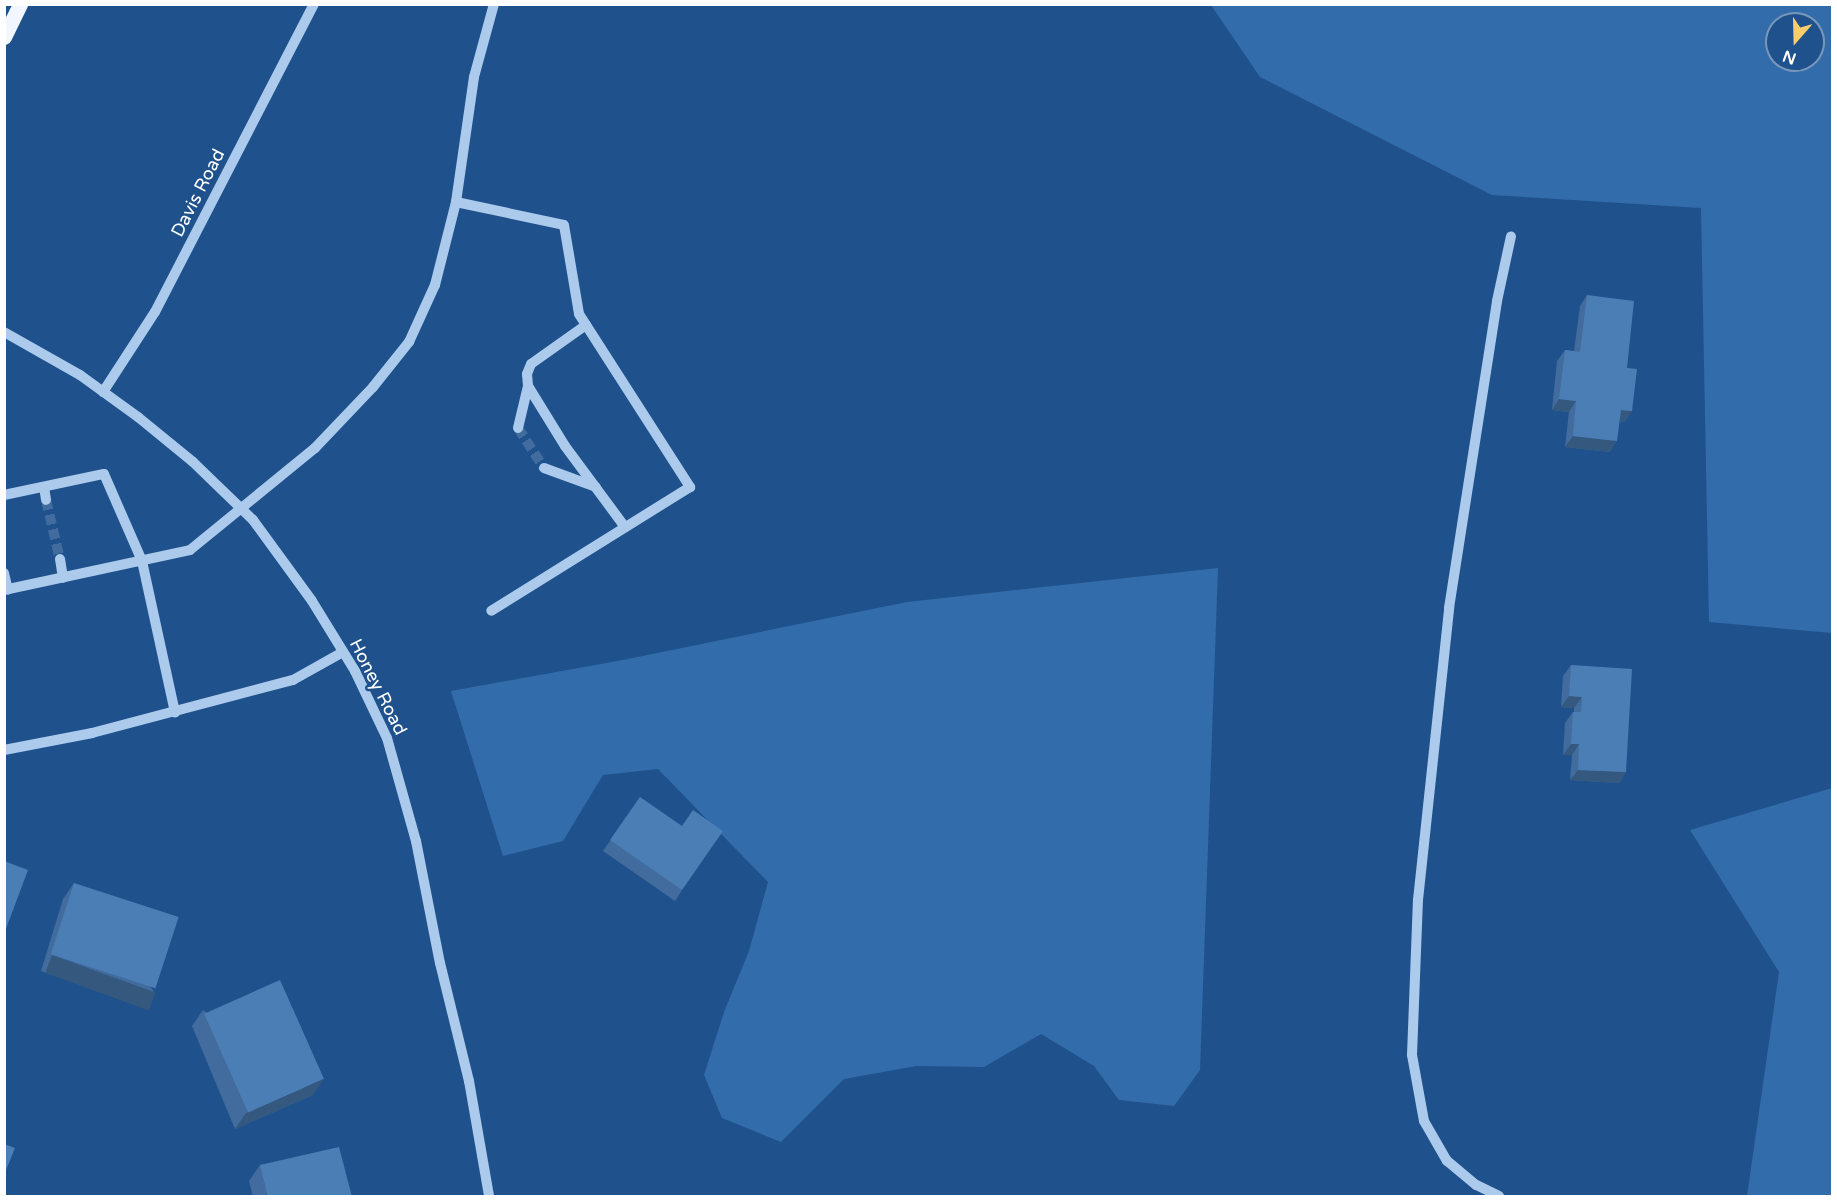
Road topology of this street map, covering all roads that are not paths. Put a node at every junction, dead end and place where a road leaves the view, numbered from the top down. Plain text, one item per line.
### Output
1 (20, 4) edge
2 (314, 4) edge
3 (494, 4) edge
4 (4, 37) edge
5 (456, 202) junction
6 (1511, 236) dead end
7 (586, 325) junction
8 (4, 332) edge
9 (528, 387) junction
10 (103, 393) junction
11 (518, 428) dead end
12 (544, 468) tunnel mouth
13 (44, 487) junction
14 (596, 487) junction
15 (4, 495) edge
16 (46, 500) tunnel mouth
17 (242, 510) junction
18 (625, 527) junction
19 (60, 559) tunnel mouth
20 (142, 561) junction
21 (4, 573) edge
22 (63, 578) junction
23 (6, 590) edge
24 (492, 611) dead end
25 (343, 652) junction
26 (175, 712) junction
27 (4, 750) edge
28 (489, 1197) edge
29 (1499, 1197) edge

1 - 4 main road
2 - 10 street, Davis Road
3 - 5 street
5 - 7 street
5 - 17 street
6 - 29 street
7 - 9 street
7 - 18 street
8 - 10 street, Honey Road
9 - 11 street
9 - 14 street
10 - 17 street, Honey Road
12 - 14 street
13 - 15 street
13 - 16 street
13 - 20 street
14 - 18 street
17 - 20 street
17 - 25 street, Honey Road
18 - 24 street
19 - 22 street
20 - 22 street
20 - 26 street
21 - 23 street
22 - 23 street
25 - 26 street
25 - 28 street, Honey Road
26 - 27 street

